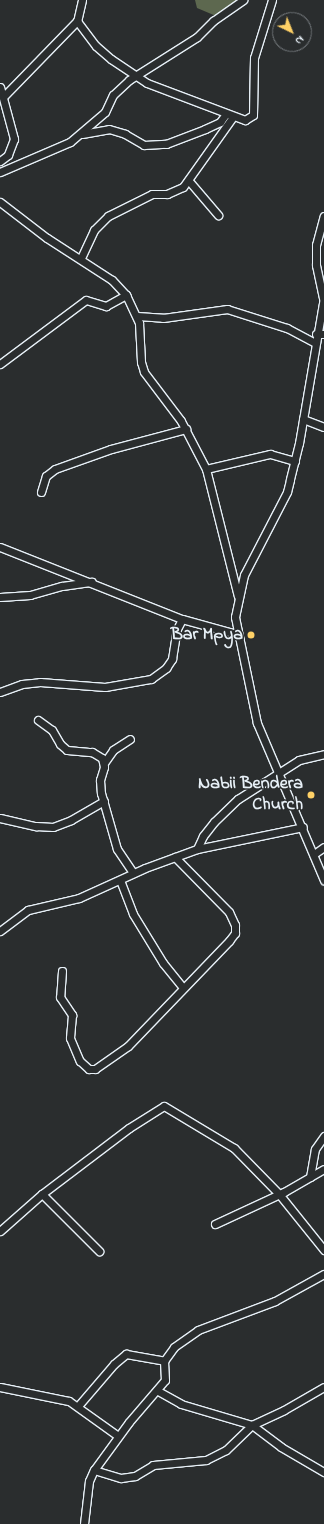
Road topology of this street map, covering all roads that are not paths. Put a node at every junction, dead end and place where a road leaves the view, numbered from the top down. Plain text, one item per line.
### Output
1 (82, 0) edge
2 (243, 0) edge
3 (272, 0) edge
4 (77, 21) junction
5 (136, 77) junction
6 (0, 87) edge
7 (4, 96) junction
8 (229, 116) junction
9 (78, 135) junction
10 (0, 160) edge
11 (0, 172) edge
12 (189, 181) junction
13 (0, 202) edge
14 (218, 215) dead end
15 (324, 216) edge
16 (81, 258) junction
17 (126, 295) junction
18 (324, 297) edge
19 (137, 316) junction
20 (316, 334) junction
21 (324, 334) edge
22 (315, 343) junction
23 (0, 364) edge
24 (303, 419) junction
25 (324, 427) edge
26 (186, 429) junction
27 (295, 461) junction
28 (206, 469) junction
29 (41, 492) dead end
30 (0, 547) edge
31 (92, 582) junction
32 (238, 596) junction
33 (0, 597) edge
34 (182, 619) junction
35 (237, 634) junction
36 (0, 692) edge
37 (38, 720) dead end
38 (130, 740) dead end
39 (324, 754) edge
40 (104, 762) junction
41 (276, 772) junction
42 (104, 801) junction
43 (0, 818) edge
44 (303, 827) junction
45 (324, 847) edge
46 (197, 849) junction
47 (314, 854) junction
48 (175, 857) junction
49 (133, 874) junction
50 (120, 880) junction
51 (324, 880) edge
52 (0, 931) edge
53 (62, 971) dead end
54 (183, 988) junction
55 (324, 1136) edge
56 (324, 1169) edge
57 (310, 1177) junction
58 (42, 1194) junction
59 (279, 1194) junction
60 (215, 1224) dead end
61 (0, 1231) edge
62 (324, 1250) edge
63 (99, 1251) dead end
64 (324, 1274) edge
65 (164, 1361) junction
66 (0, 1387) edge
67 (324, 1387) edge
68 (158, 1391) junction
69 (78, 1406) junction
70 (252, 1425) junction
71 (118, 1436) junction
72 (94, 1470) junction
73 (324, 1472) edge
74 (84, 1524) edge

1 - 4 street
2 - 5 street
3 - 8 street
4 - 5 street
4 - 7 street
5 - 8 street
5 - 9 street
6 - 7 street
7 - 10 street
8 - 9 street
8 - 12 street
9 - 11 street
12 - 14 street
12 - 16 street
13 - 16 street
15 - 18 street
16 - 17 street
17 - 19 street
17 - 23 street
18 - 20 street
19 - 22 street
19 - 26 street
20 - 21 street
20 - 22 street
22 - 24 street
24 - 25 street
24 - 27 street
26 - 28 street
26 - 29 street
27 - 28 street
27 - 32 street
28 - 32 street
30 - 31 street
31 - 33 street
31 - 34 street
32 - 35 street
34 - 35 street
34 - 36 street
35 - 41 street
37 - 40 street
38 - 40 street
39 - 41 street
40 - 42 street
41 - 44 street
41 - 46 street
42 - 43 street
42 - 49 street
44 - 46 street
44 - 47 street
45 - 47 street
46 - 48 street
47 - 51 street
48 - 49 street
48 - 54 street
49 - 50 street
50 - 52 street
50 - 54 street
53 - 54 street
55 - 57 street
56 - 57 street
57 - 59 street
58 - 59 street
58 - 61 street
58 - 63 street
59 - 60 street
59 - 62 street
64 - 65 street
65 - 68 street
65 - 69 street
66 - 69 street
67 - 70 street
68 - 70 street
68 - 71 street
69 - 71 street
70 - 72 street
70 - 73 street
71 - 72 street
72 - 74 street

